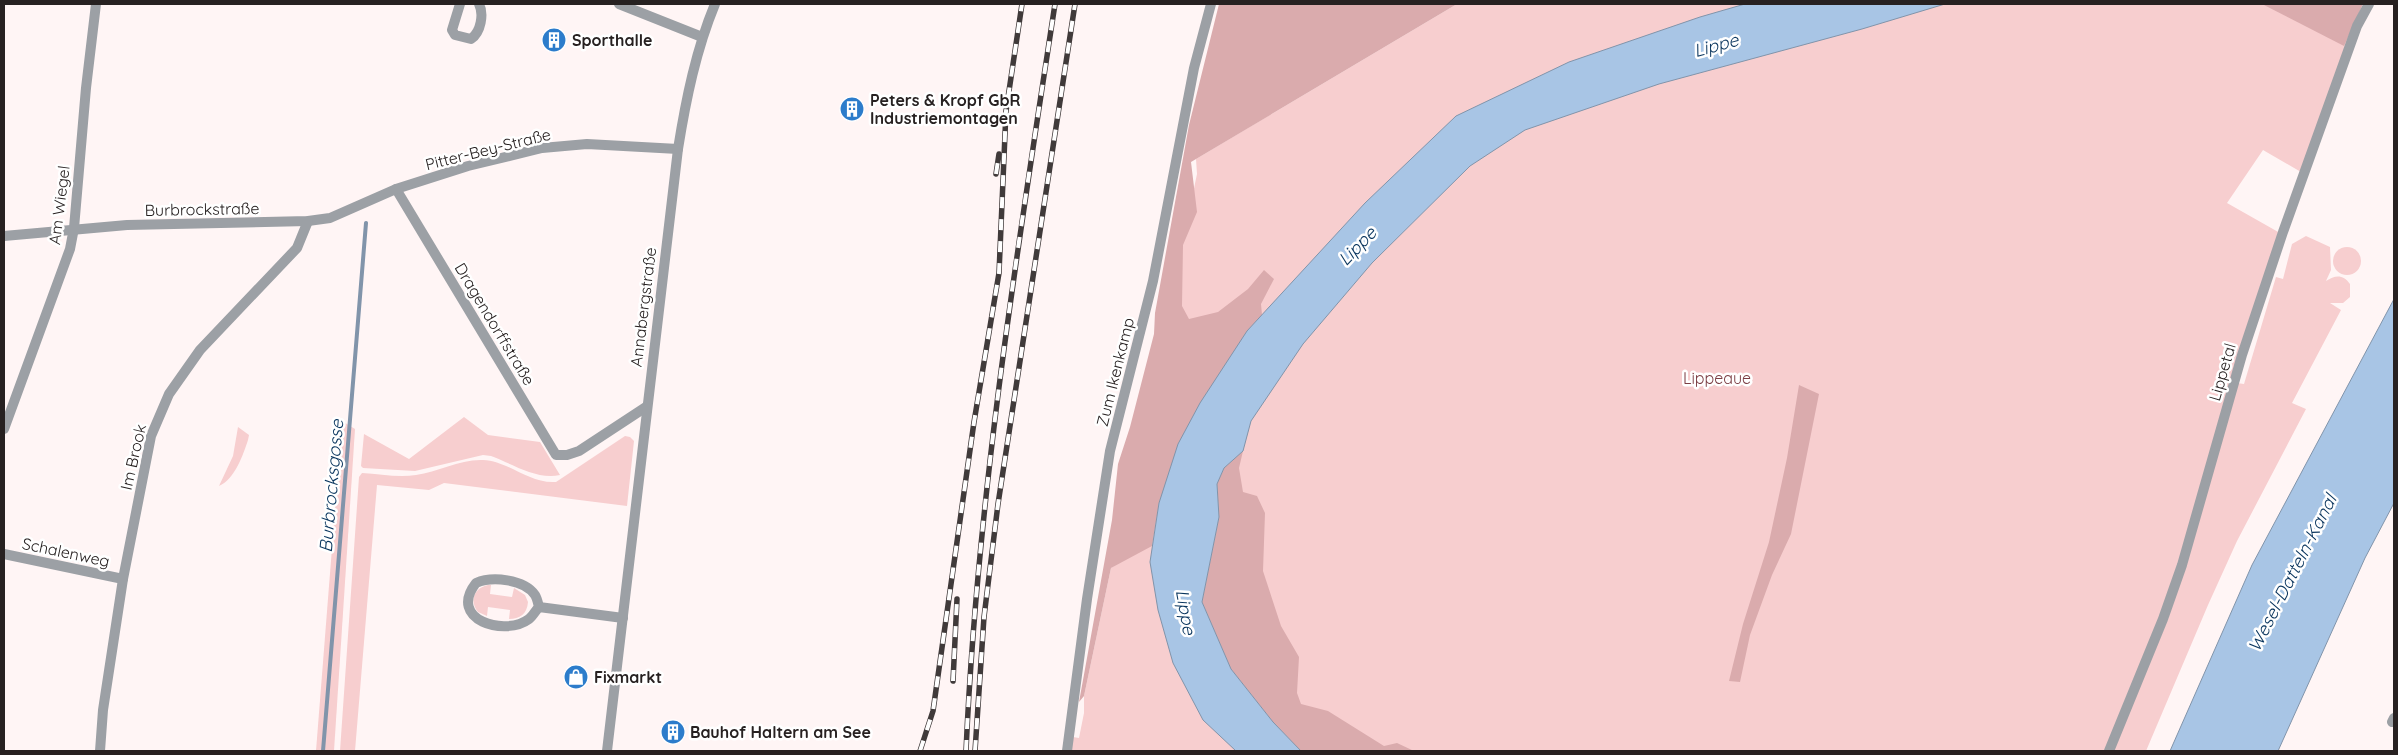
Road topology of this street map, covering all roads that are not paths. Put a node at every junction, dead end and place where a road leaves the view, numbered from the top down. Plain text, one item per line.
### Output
1 (96, 4) edge
2 (460, 4) edge
3 (479, 4) edge
4 (619, 4) edge
5 (715, 4) edge
6 (1211, 4) edge
7 (2369, 4) edge
8 (702, 37) junction
9 (678, 149) junction
10 (396, 189) junction
11 (308, 221) junction
12 (74, 228) junction
13 (4, 236) edge
14 (646, 406) junction
15 (4, 429) edge
16 (4, 554) edge
17 (123, 579) junction
18 (539, 607) junction
19 (623, 618) junction
20 (100, 751) edge
21 (607, 751) edge
22 (1067, 751) edge
23 (2109, 751) edge

1 - 12 street, Am Wiegel
2 - 3 street
4 - 8 street
5 - 8 street, Annabergstraße
6 - 22 street, Zum Ikenkamp
7 - 23 street, Lippetal
8 - 9 street, Annabergstraße
9 - 10 street, Pitter-Bey-Straße
9 - 14 street, Annabergstraße
10 - 11 street, Burbrockstraße
10 - 14 street, Dragendorffstraße
11 - 12 street, Burbrockstraße
11 - 17 street, Im Brook
12 - 13 street, Burbrockstraße
12 - 15 street, Am Wiegel
14 - 19 street, Annabergstraße
16 - 17 street, Schalenweg
17 - 20 street, Im Brook
18 - 18 street
18 - 19 street
19 - 21 street, Annabergstraße

